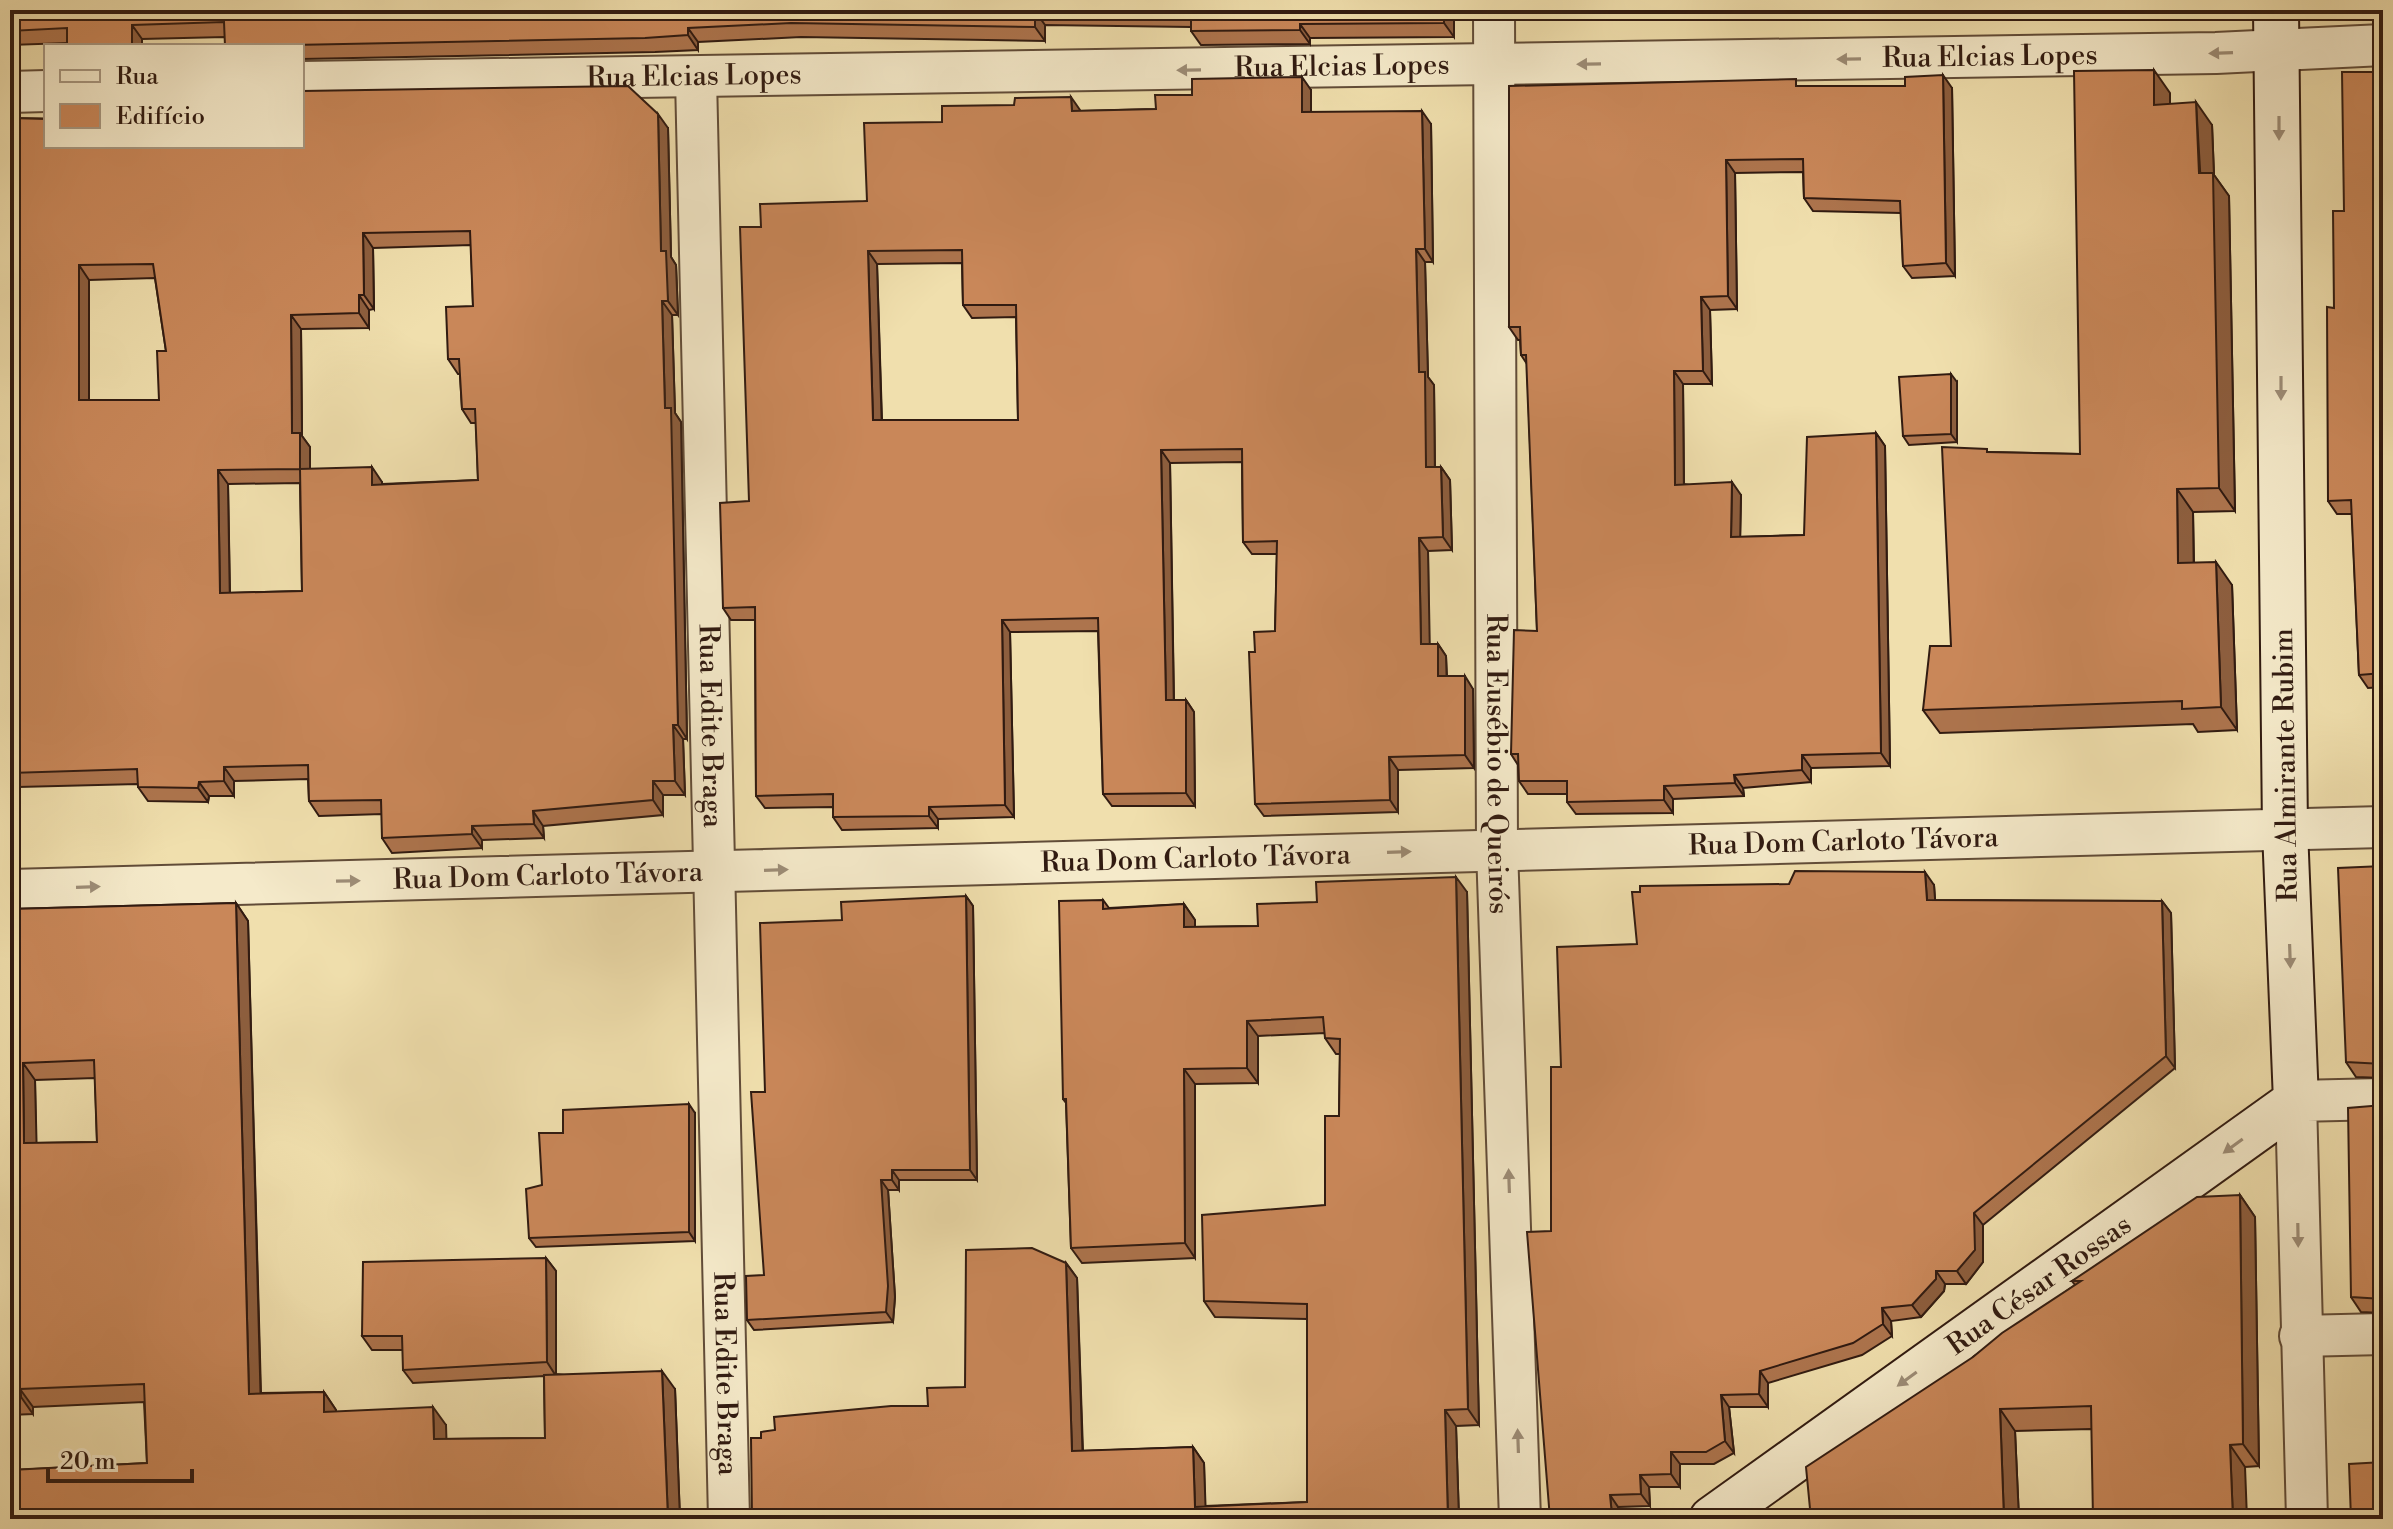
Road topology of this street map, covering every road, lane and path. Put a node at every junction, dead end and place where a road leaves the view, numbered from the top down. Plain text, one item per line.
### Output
1 (1494, 10) edge
2 (2277, 30) edge
3 (2383, 45) edge
4 (1495, 66) junction
5 (696, 78) junction
6 (304, 82) edge
7 (44, 91) edge
8 (10, 92) edge
9 (2383, 827) edge
10 (2285, 830) junction
11 (1497, 849) junction
12 (716, 872) junction
13 (10, 890) edge
14 (2383, 1099) edge
15 (2296, 1101) junction
16 (2383, 1334) edge
17 (2300, 1336) junction
18 (729, 1519) edge
19 (1520, 1519) edge
20 (1712, 1519) edge
21 (2307, 1519) edge

1 - 4 street, Rua Eusébio de Queirós
2 - 3 street, Rua Elcias Lopes
2 -> 4 street, Rua Elcias Lopes
2 -> 10 main road, Rua Almirante Rubim
4 -> 5 street, Rua Elcias Lopes
4 - 11 street, Rua Eusébio de Queirós
5 - 6 street, Rua Elcias Lopes
5 - 12 street, Rua Edite Braga
7 - 8 street
9 - 10 street, Rua Dom Carloto Távora
10 - 11 street, Rua Dom Carloto Távora
10 -> 15 main road, Rua Almirante Rubim
12 -> 11 street, Rua Dom Carloto Távora
19 -> 11 street, Rua Eusébio de Queirós
13 -> 12 street, Rua Dom Carloto Távora
12 - 18 street, Rua Edite Braga
14 - 15 street
15 -> 17 street, Rua Almirante Rubim
15 -> 20 main road, Rua César Rossas
16 - 17 street
17 - 21 street, Rua Almirante Rubim

